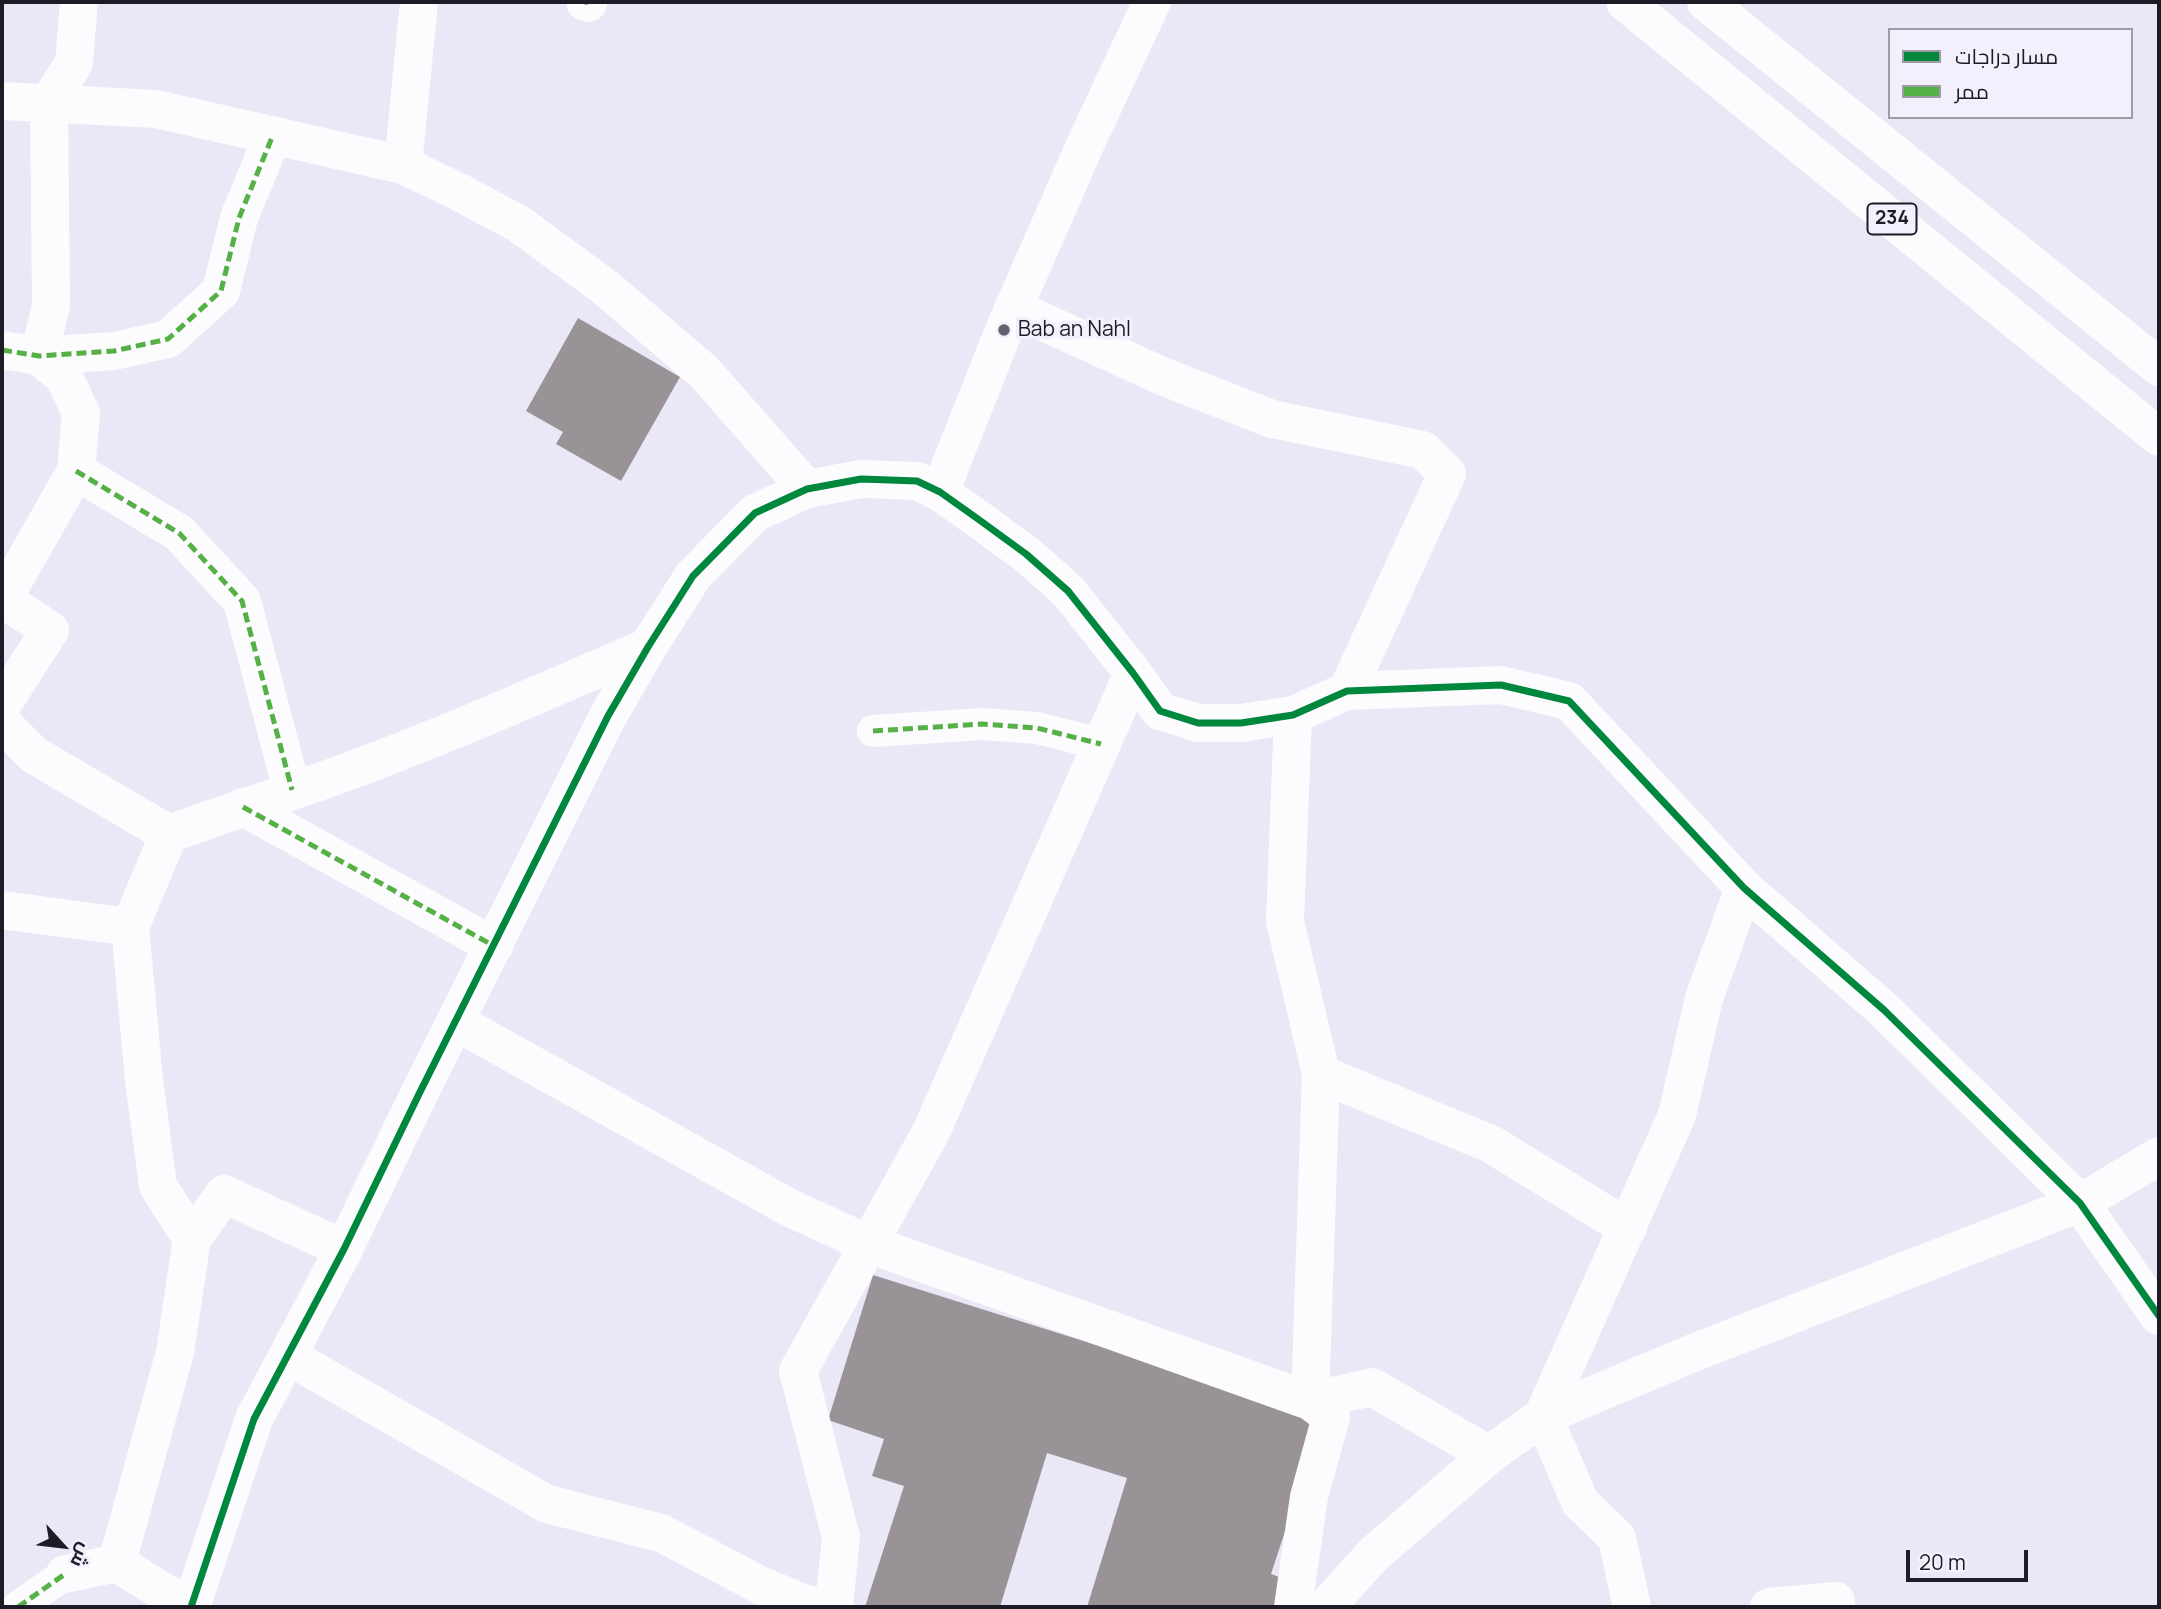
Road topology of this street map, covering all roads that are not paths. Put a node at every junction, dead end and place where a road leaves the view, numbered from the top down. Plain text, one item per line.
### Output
1 (79, 2) edge
2 (419, 2) edge
3 (1152, 2) edge
4 (1625, 2) edge
5 (1706, 2) edge
6 (2, 100) edge
7 (50, 102) junction
8 (272, 135) junction
9 (404, 165) junction
10 (1013, 308) junction
11 (2, 350) edge
12 (39, 356) junction
13 (2159, 367) edge
14 (2159, 437) edge
15 (76, 471) junction
16 (807, 489) junction
17 (940, 492) junction
18 (648, 647) junction
19 (1133, 673) junction
20 (1347, 691) junction
21 (2, 705) edge
22 (1293, 715) junction
23 (2, 723) edge
24 (873, 731) dead end
25 (1101, 744) junction
26 (292, 790) junction
27 (243, 807) junction
28 (169, 834) junction
29 (1744, 888) junction
30 (2, 910) edge
31 (130, 928) junction
32 (494, 946) junction
33 (456, 1023) junction
34 (1321, 1074) junction
35 (2159, 1156) edge
36 (2080, 1203) junction
37 (1628, 1228) junction
38 (192, 1239) junction
39 (869, 1244) junction
40 (345, 1250) junction
41 (2159, 1316) edge
42 (288, 1356) junction
43 (1310, 1401) junction
44 (1543, 1416) junction
45 (1489, 1455) junction
46 (117, 1563) junction
47 (65, 1574) joint
48 (834, 1606) edge
49 (18, 1607) edge
50 (189, 1607) edge
51 (1293, 1607) edge
52 (1326, 1607) edge
53 (1632, 1607) edge
54 (1769, 1607) edge
55 (1834, 1607) edge

1 - 7 street
2 - 9 street
3 - 10 street
4 - 14 street, 234
5 - 13 street, 234
6 - 7 street
7 - 8 street
7 - 12 street
8 - 9 street
8 - 12 street
9 - 16 street
10 - 17 street
10 - 20 street
11 - 12 street
12 - 15 street
15 - 21 street
15 - 26 street
16 - 17 street
16 - 18 street
17 - 19 street
18 - 26 street
18 - 32 street
19 - 22 street
19 - 25 street
20 - 22 street
20 - 29 street
22 - 34 street
23 - 28 street
24 - 25 street
25 - 39 street
26 - 27 street
27 - 28 street
27 - 32 street
28 - 31 street
29 - 36 street
29 - 37 street
30 - 31 street
31 - 38 street
32 - 33 street
33 - 39 street
33 - 40 street
34 - 37 street
34 - 43 street
35 - 36 street
36 - 41 street
36 - 44 street
37 - 44 street
38 - 40 street
38 - 46 street
39 - 43 street
39 - 48 street
40 - 42 street
42 - 48 street
42 - 50 street
43 - 45 street
43 - 51 street
44 - 45 street
44 - 53 street
45 - 52 street
46 - 47 street
46 - 50 street
47 - 49 street
54 - 55 street

